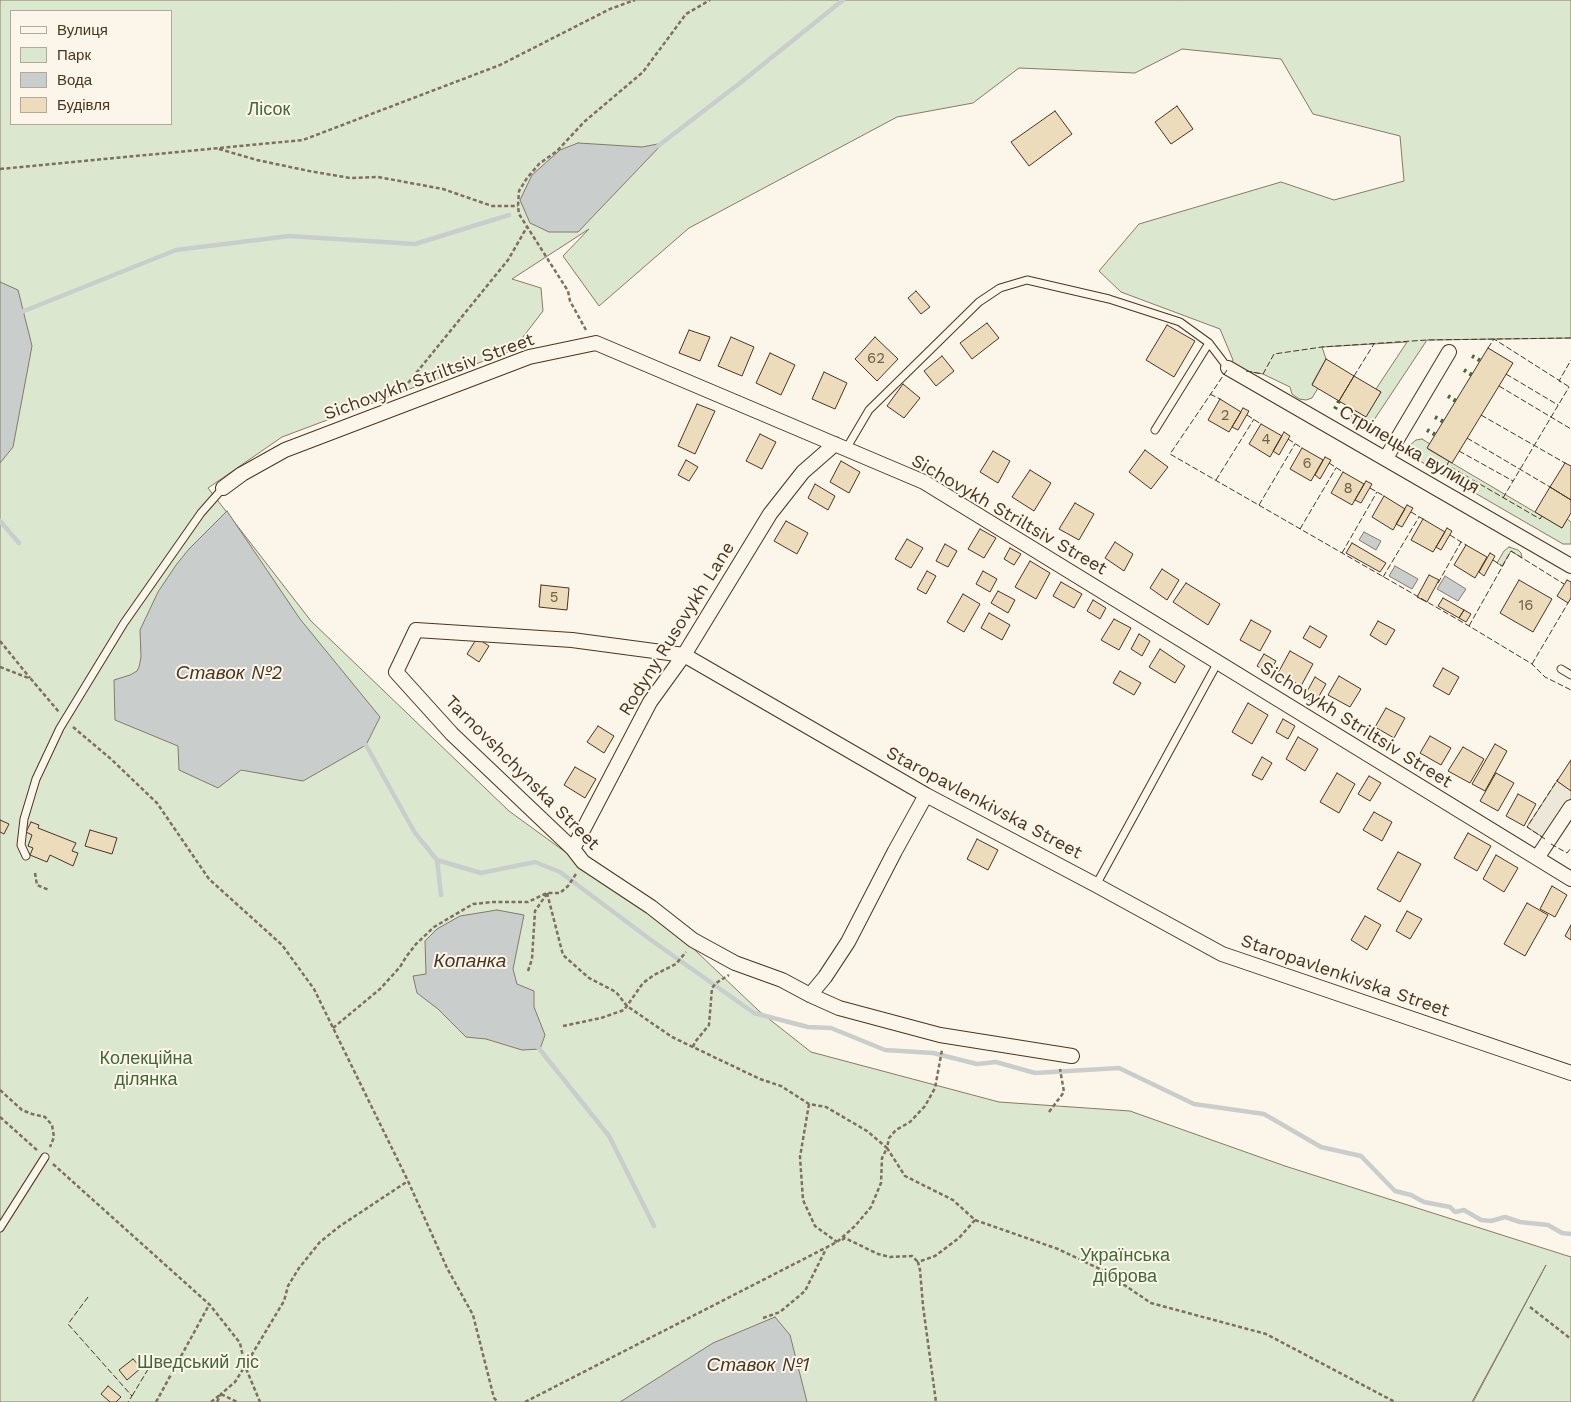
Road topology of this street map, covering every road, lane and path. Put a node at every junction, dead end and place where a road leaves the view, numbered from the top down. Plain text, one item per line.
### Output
1 (635, 0) edge
2 (710, 0) edge
3 (216, 148) junction
4 (0, 169) edge
5 (518, 206) junction
6 (527, 227) junction
7 (596, 343) junction
8 (1209, 343) junction
9 (1449, 352) dead end
10 (1228, 368) joint
11 (403, 390) dead end
12 (1156, 430) dead end
13 (841, 447) junction
14 (1386, 458) junction
15 (223, 488) joint
16 (1571, 566) edge
17 (0, 641) edge
18 (684, 656) junction
19 (1218, 662) junction
20 (0, 667) edge
21 (1561, 669) dead end
22 (396, 672) joint
23 (1571, 675) edge
24 (31, 680) junction
25 (65, 720) junction
26 (926, 795) junction
27 (1571, 808) edge
28 (573, 849) junction
29 (26, 856) dead end
30 (1537, 858) junction
31 (35, 873) dead end
32 (574, 878) dead end
33 (1571, 879) edge
34 (1096, 885) junction
35 (49, 890) dead end
36 (546, 893) junction
37 (683, 957) dead end
38 (528, 971) dead end
39 (716, 983) dead end
40 (810, 995) junction
41 (627, 1006) junction
42 (563, 1026) dead end
43 (333, 1028) junction
44 (693, 1047) junction
45 (942, 1053) dead end
46 (1072, 1056) dead end
47 (1060, 1069) dead end
48 (1571, 1073) edge
49 (0, 1090) edge
50 (809, 1104) junction
51 (1049, 1112) dead end
52 (0, 1117) edge
53 (887, 1148) junction
54 (45, 1157) junction
55 (408, 1180) junction
56 (975, 1220) junction
57 (0, 1228) edge
58 (838, 1242) junction
59 (827, 1248) junction
60 (918, 1262) junction
61 (210, 1305) junction
62 (1530, 1307) dead end
63 (763, 1318) dead end
64 (1571, 1339) edge
65 (245, 1366) junction
66 (221, 1394) junction
67 (156, 1402) edge
68 (211, 1402) edge
69 (217, 1402) edge
70 (237, 1402) edge
71 (260, 1402) edge
72 (498, 1402) edge
73 (525, 1402) edge
74 (936, 1402) edge
75 (1395, 1402) edge

1 - 3 path
2 - 5 path
3 - 4 path
3 - 5 path
5 - 6 path
6 - 7 path
6 - 11 path
7 - 13 street, Sichovykh Striltsiv Street
7 - 15 street, Sichovykh Striltsiv Street
8 - 10 lane
8 - 12 lane
8 - 13 lane
9 - 14 street
10 - 14 street, Стрілецька вулиця
13 - 18 street, Rodyny Rusovykh Lane
13 - 19 street, Sichovykh Striltsiv Street
14 - 16 street, Стрілецька вулиця
15 - 25 lane
17 - 24 path
18 - 22 street, Staropavlenkivska Street
18 - 26 street, Staropavlenkivska Street
18 - 28 street, Rodyny Rusovykh Lane
19 - 30 street, Sichovykh Striltsiv Street
19 - 34 lane
20 - 24 path
21 - 23 lane
22 - 28 street, Tarnovshchynska Street
24 - 25 path
25 - 29 lane
25 - 43 path
26 - 34 street, Staropavlenkivska Street
26 - 40 street
27 - 30 street
28 - 40 street, Tarnovshchynska Street
30 - 33 street, Sichovykh Striltsiv Street
31 - 35 path
32 - 36 path
34 - 48 street, Staropavlenkivska Street
36 - 38 path
36 - 41 path
36 - 43 path
37 - 41 path
39 - 44 path
40 - 46 street, Tarnovshchynska Street
41 - 42 path
41 - 44 path
43 - 55 path
44 - 50 path
45 - 53 path
47 - 51 path
49 - 54 path
50 - 53 path
50 - 58 path
52 - 54 path
53 - 56 path
53 - 58 path
54 - 57 lane
54 - 61 path
55 - 65 path
55 - 72 path
56 - 60 path
56 - 75 path
58 - 59 path
58 - 60 path
59 - 63 path
59 - 73 path
60 - 74 path
61 - 65 path
61 - 67 path
62 - 64 path
65 - 66 path
65 - 71 path
66 - 68 path
66 - 69 path
66 - 70 path

